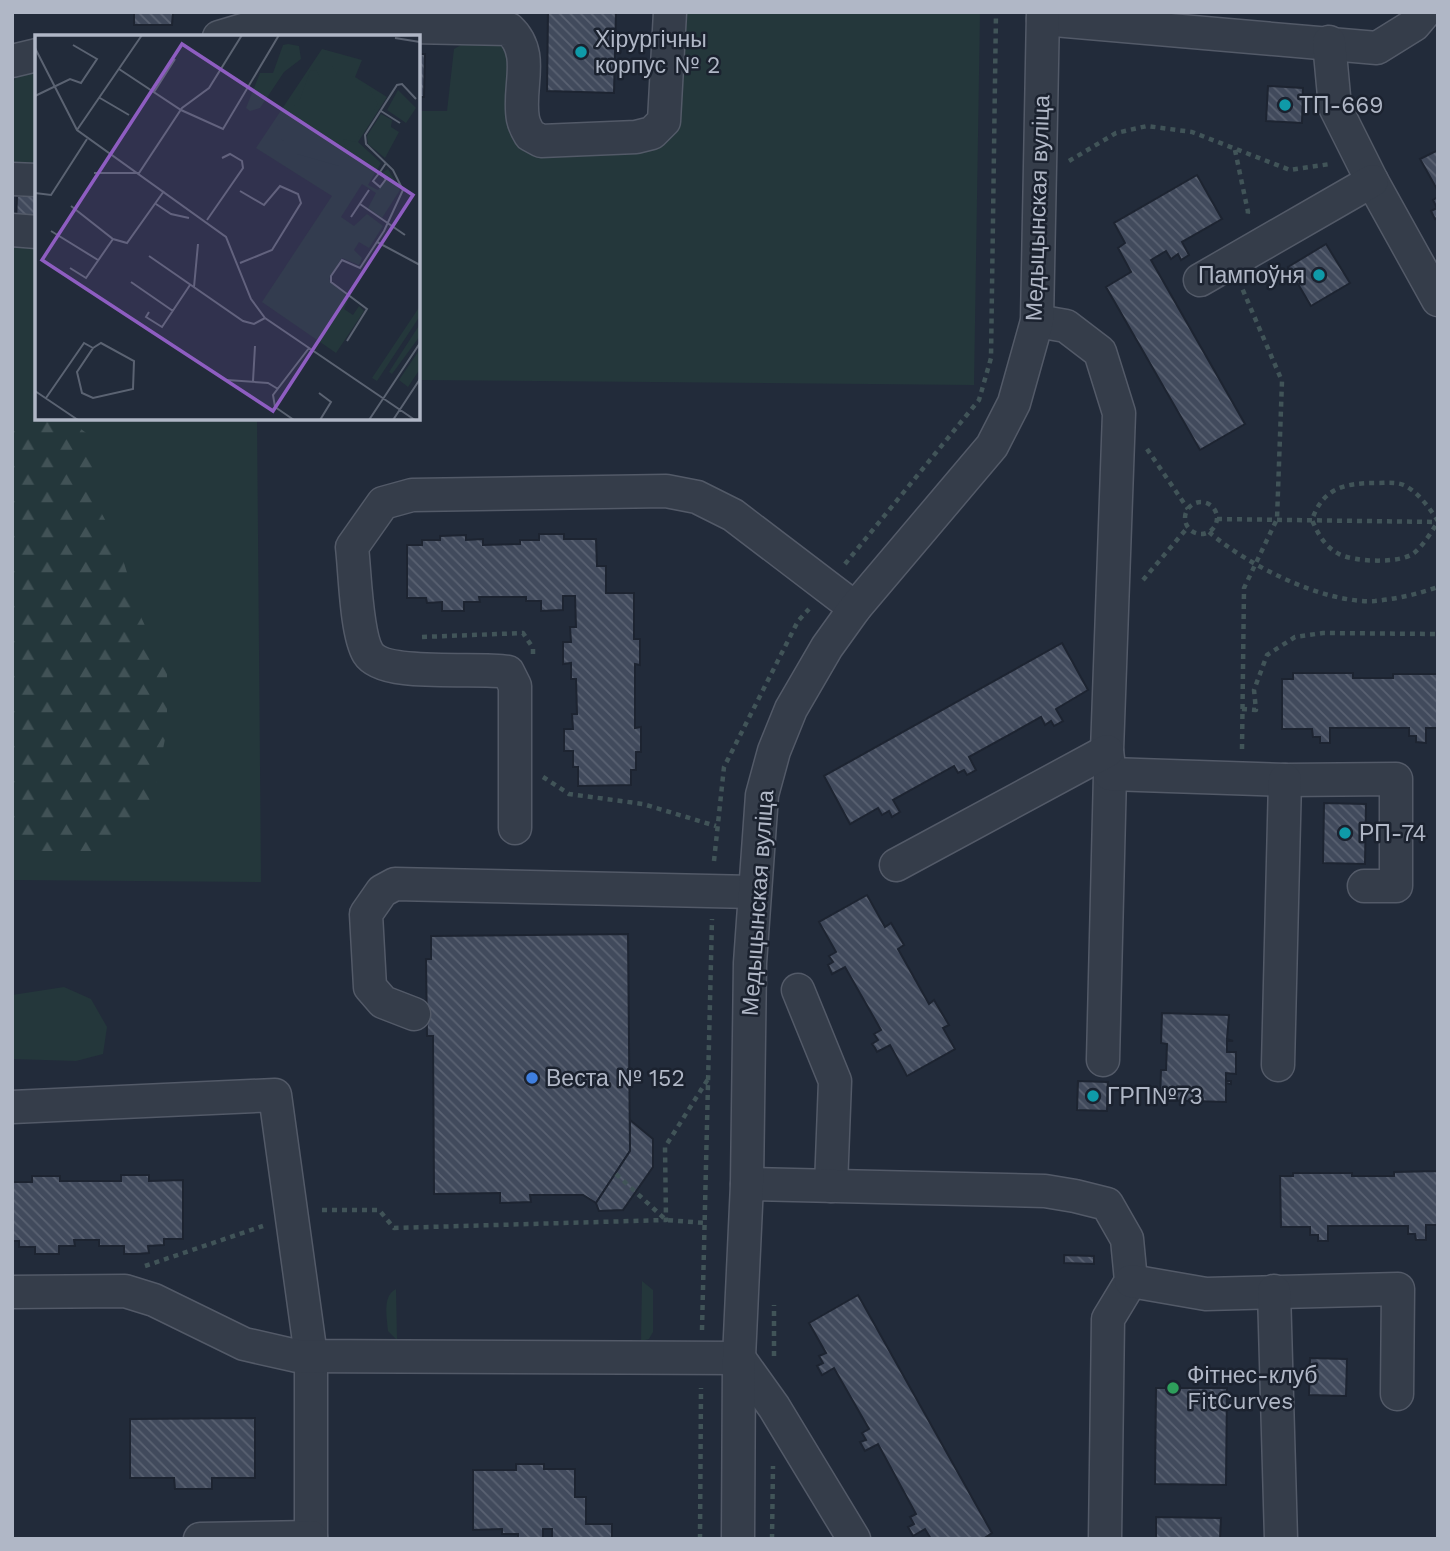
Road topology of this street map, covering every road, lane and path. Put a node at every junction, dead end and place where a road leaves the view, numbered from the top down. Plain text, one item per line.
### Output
1 (214, 12) edge
2 (670, 12) edge
3 (1425, 12) edge
4 (1043, 16) edge
5 (333, 18) edge
6 (213, 35) edge
7 (226, 35) edge
8 (1329, 42) junction
9 (35, 55) edge
10 (12, 61) edge
11 (1069, 147) dead end
12 (1235, 150) junction
13 (1358, 153) junction
14 (1069, 161) junction
15 (1069, 174) dead end
16 (12, 179) edge
17 (35, 180) edge
18 (1372, 181) junction
19 (12, 230) edge
20 (35, 232) edge
21 (1231, 263) junction
22 (1200, 280) dead end
23 (1438, 300) edge
24 (1037, 321) junction
25 (1143, 443) dead end
26 (1188, 509) junction
27 (1217, 519) junction
28 (1277, 519) junction
29 (1437, 519) edge
30 (1312, 520) junction
31 (1188, 527) junction
32 (1209, 532) junction
33 (1256, 565) junction
34 (1138, 586) dead end
35 (1438, 587) edge
36 (855, 608) junction
37 (1438, 634) edge
38 (415, 637) dead end
39 (534, 661) dead end
40 (1242, 709) junction
41 (1241, 761) dead end
42 (1108, 763) junction
43 (542, 764) dead end
44 (1285, 780) junction
45 (716, 826) dead end
46 (515, 828) dead end
47 (896, 865) dead end
48 (1364, 886) dead end
49 (753, 892) junction
50 (798, 990) dead end
51 (414, 1014) dead end
52 (1103, 1060) dead end
53 (1278, 1065) dead end
54 (708, 1079) dead end
55 (12, 1107) edge
56 (616, 1174) dead end
57 (747, 1184) junction
58 (831, 1186) junction
59 (292, 1216) junction
60 (666, 1220) junction
61 (705, 1223) dead end
62 (132, 1266) dead end
63 (1131, 1281) junction
64 (1274, 1291) junction
65 (12, 1292) edge
66 (774, 1296) dead end
67 (311, 1356) junction
68 (739, 1358) junction
69 (1397, 1394) dead end
70 (774, 1407) junction
71 (773, 1460) dead end
72 (311, 1538) edge
73 (200, 1539) edge
74 (738, 1539) edge
75 (772, 1539) edge
76 (854, 1539) edge
77 (1105, 1539) edge
78 (1281, 1539) edge

1 - 6 street
2 - 5 street
3 - 8 street
4 - 8 street
4 - 24 street, Медыцынская вуліца
5 - 7 street
8 - 13 street
9 - 10 street
11 - 14 path
12 - 13 path
12 - 14 path
12 - 21 path
13 - 18 street
14 - 15 path
16 - 17 street
18 - 21 street
18 - 23 street
19 - 20 street
21 - 22 street
21 - 28 path
24 - 36 street, Медыцынская вуліца
24 - 42 street
25 - 26 path
26 - 27 path
26 - 31 path
27 - 28 path
27 - 32 path
28 - 30 path
28 - 33 path
29 - 30 path
29 - 30 path
29 - 30 path
31 - 32 path
31 - 34 path
32 - 33 path
33 - 35 path
33 - 40 path
36 - 46 street
36 - 49 street, Медыцынская вуліца
37 - 40 path
38 - 39 path
40 - 41 path
42 - 44 street
42 - 47 street
42 - 52 street
43 - 45 path
44 - 48 street
44 - 53 street
49 - 51 street
49 - 57 street, Медыцынская вуліца
50 - 58 street
54 - 60 path
55 - 59 street
56 - 60 path
57 - 58 street
57 - 68 street, Медыцынская вуліца
58 - 63 street
59 - 60 path
59 - 62 path
59 - 67 street
60 - 61 path
63 - 64 street
63 - 77 street
64 - 69 street
64 - 78 street
65 - 67 street
66 - 70 path
67 - 68 street
67 - 72 street
68 - 70 street
68 - 74 street, Медыцынская вуліца
70 - 76 street
71 - 75 path
72 - 73 street

